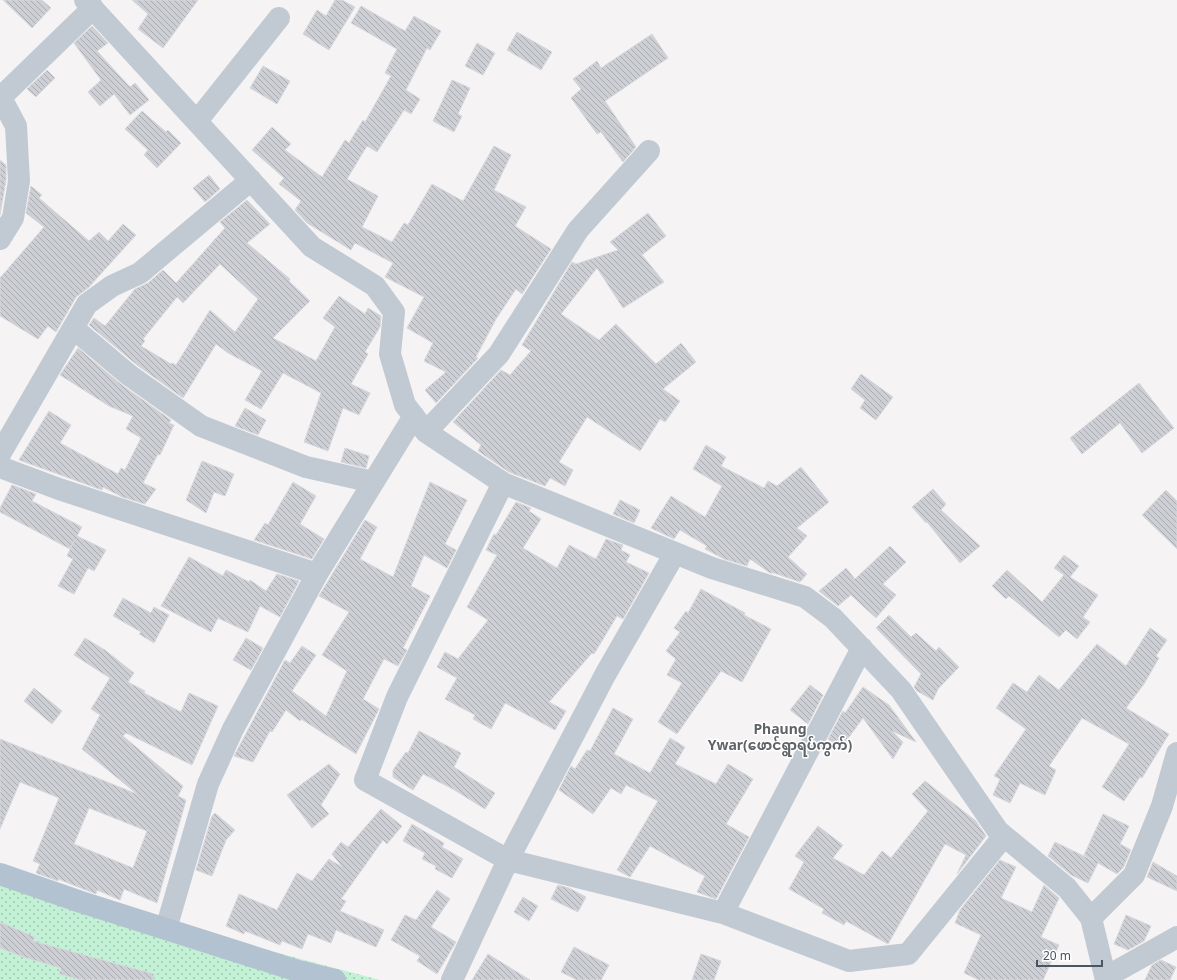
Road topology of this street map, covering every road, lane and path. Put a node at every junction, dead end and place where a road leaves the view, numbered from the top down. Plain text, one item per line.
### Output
1 (89, 4) edge
2 (279, 18) dead end
3 (0, 98) edge
4 (197, 122) junction
5 (649, 151) dead end
6 (251, 180) junction
7 (0, 239) edge
8 (73, 328) junction
9 (420, 424) junction
10 (0, 454) edge
11 (0, 467) edge
12 (373, 482) junction
13 (503, 483) junction
14 (675, 553) junction
15 (317, 574) junction
16 (862, 648) junction
17 (1177, 753) edge
18 (1004, 836) junction
19 (508, 860) junction
20 (0, 874) edge
21 (723, 913) junction
22 (1091, 918) junction
23 (166, 929) junction
24 (1177, 937) edge
25 (1106, 979) edge
26 (334, 980) edge
27 (452, 980) edge

1 - 3 street
1 - 4 street
2 - 4 street
3 - 7 street
4 - 6 street
5 - 9 street
6 - 8 street
6 - 9 street
8 - 10 street
8 - 12 street
9 - 12 street
9 - 13 street
11 - 15 street
12 - 15 street
13 - 14 street
13 - 19 street
14 - 16 street
14 - 19 street
15 - 23 street
16 - 18 street
16 - 21 street
17 - 22 street
18 - 21 street
18 - 22 street
19 - 21 street
19 - 27 street
20 - 23 main road
22 - 25 street
23 - 26 main road
24 - 25 street

